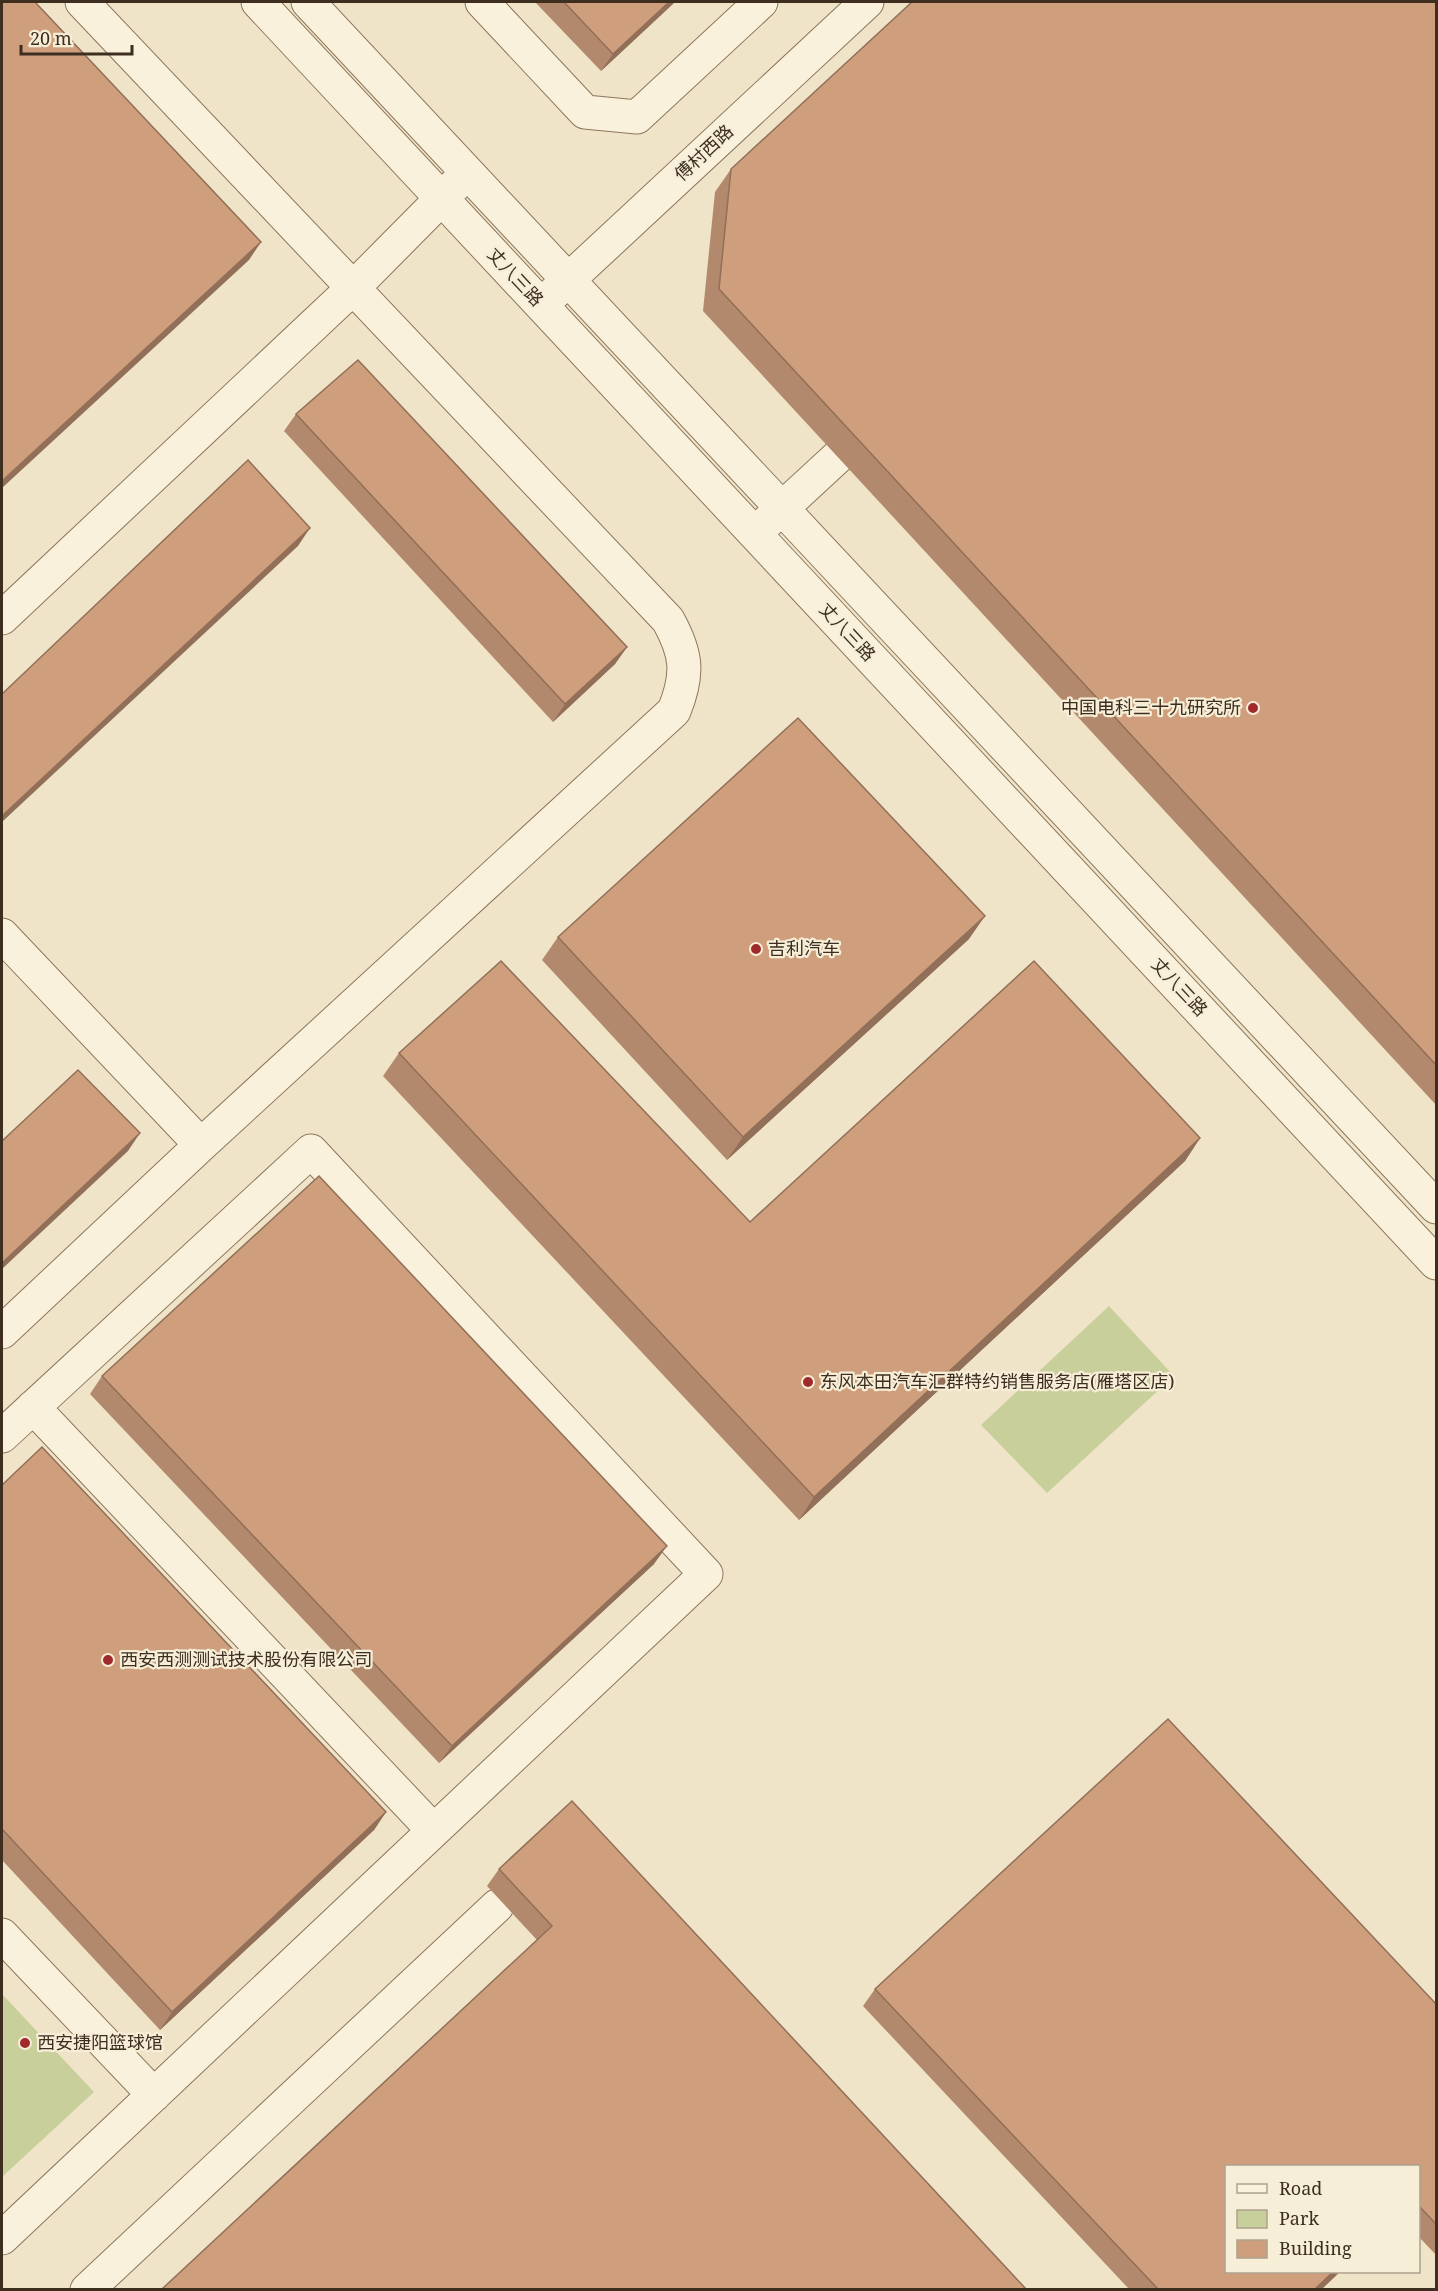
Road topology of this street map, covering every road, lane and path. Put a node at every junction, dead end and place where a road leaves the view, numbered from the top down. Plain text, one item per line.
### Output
1 (82, 2) edge
2 (258, 2) edge
3 (308, 2) edge
4 (482, 2) edge
5 (761, 2) edge
6 (867, 2) edge
7 (467, 173) junction
8 (442, 199) junction
9 (568, 280) junction
10 (354, 287) junction
11 (541, 305) junction
12 (894, 405) edge
13 (781, 509) junction
14 (755, 534) junction
15 (2, 618) edge
16 (2, 935) edge
17 (201, 1145) junction
18 (1437, 1207) edge
19 (1437, 1263) edge
20 (2, 1332) edge
21 (33, 1407) junction
22 (2, 1436) edge
23 (433, 1830) junction
24 (497, 1906) dead end
25 (2, 1935) edge
26 (154, 2096) junction
27 (2, 2238) edge
28 (87, 2289) edge

1 - 10 street
2 - 8 street, 丈八三路
3 - 7 street, 丈八三路
4 - 5 street
6 - 9 street, 傅村西路
7 - 8 street
7 - 9 street, 丈八三路
8 - 10 street
8 - 11 street, 丈八三路
9 - 11 street, 傅村西路
9 - 13 street, 丈八三路
10 - 15 street
10 - 17 street
11 - 14 street, 丈八三路
12 - 13 street
13 - 14 street
13 - 18 street, 丈八三路
14 - 19 street, 丈八三路
16 - 17 street
17 - 20 street
21 - 22 street
21 - 23 street
21 - 23 street
23 - 26 street
24 - 28 street
25 - 26 street
26 - 27 street

